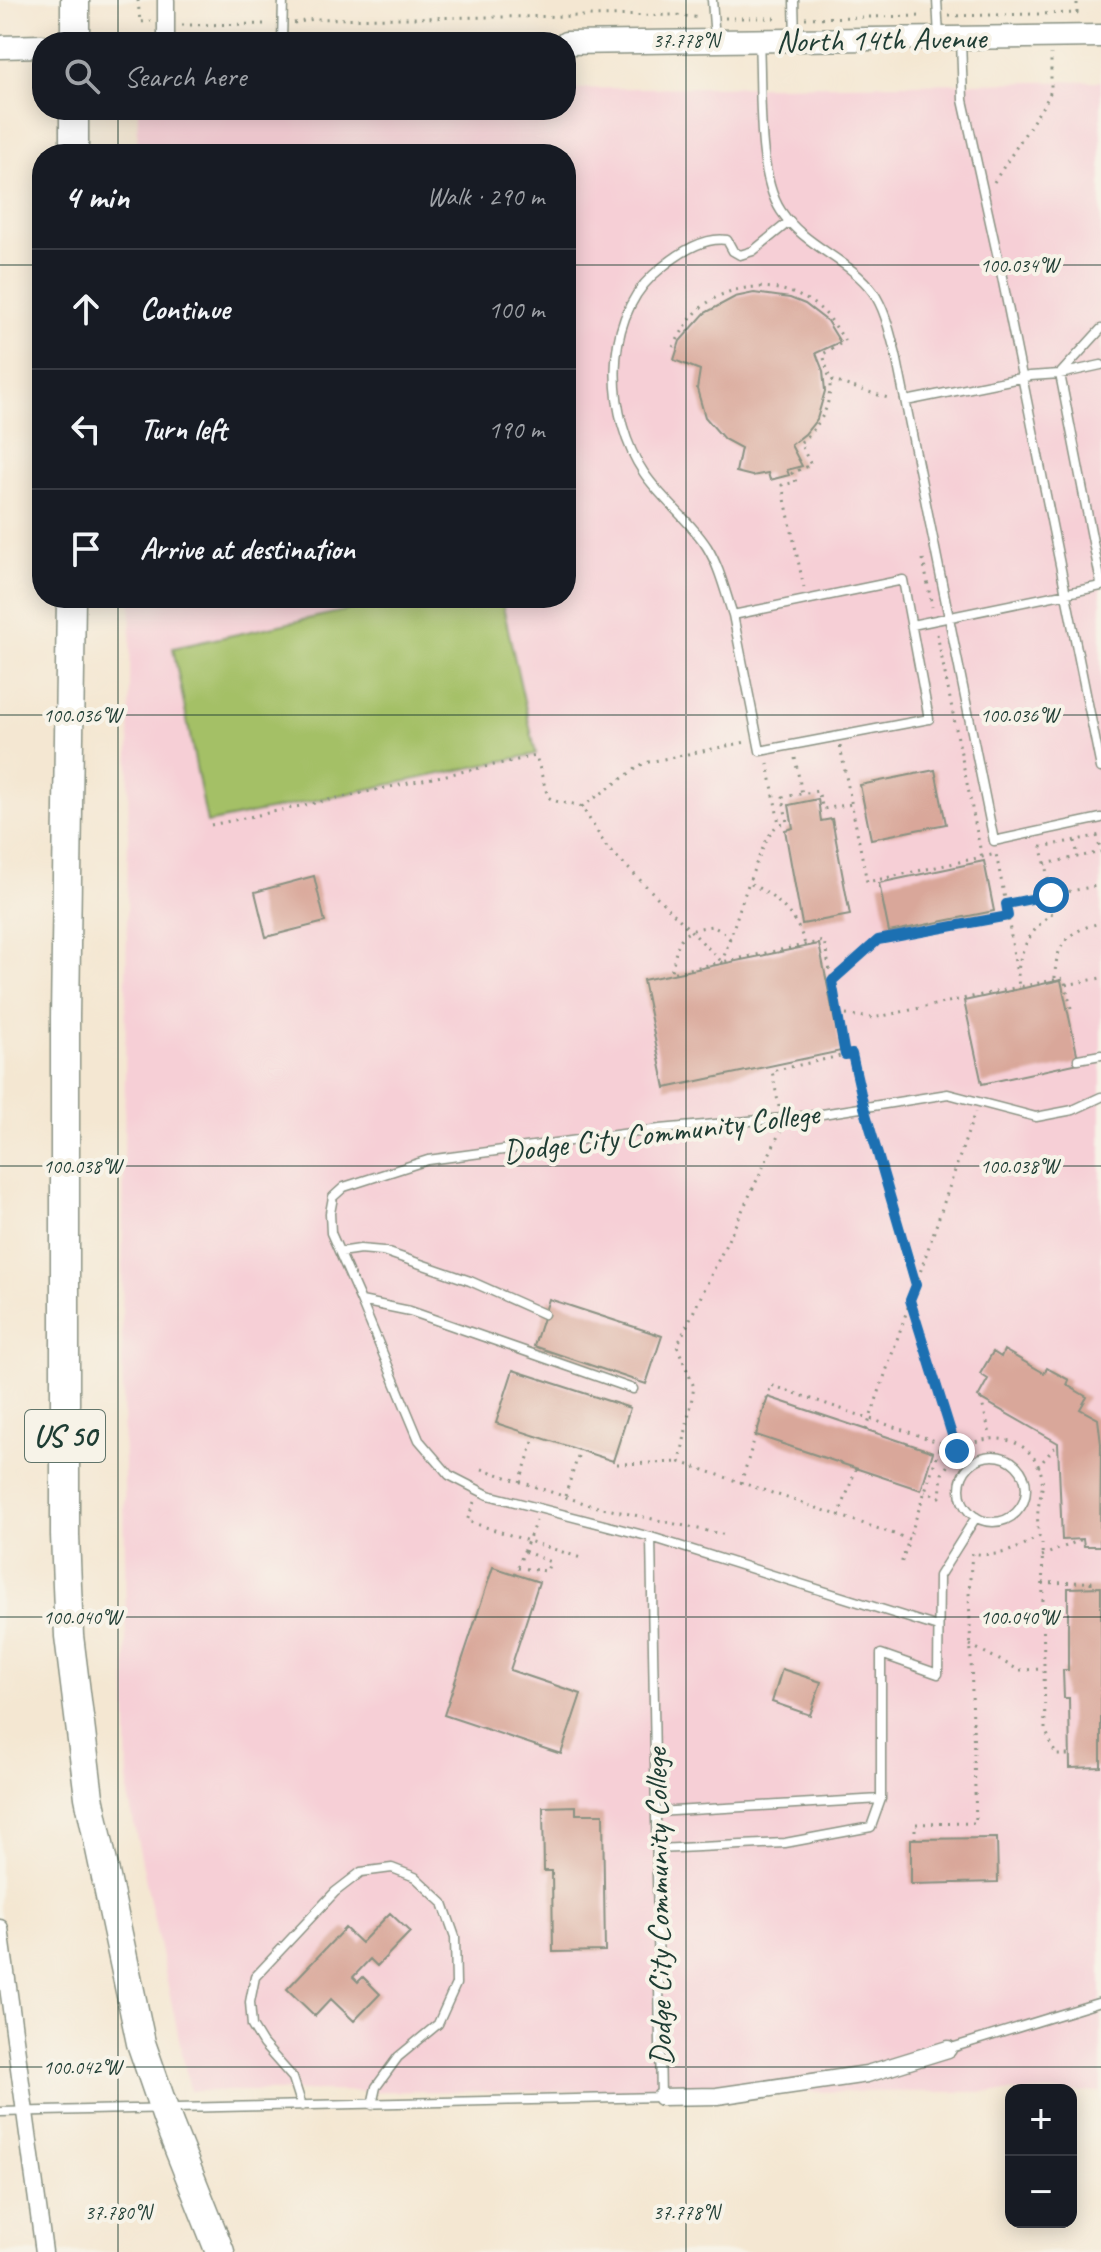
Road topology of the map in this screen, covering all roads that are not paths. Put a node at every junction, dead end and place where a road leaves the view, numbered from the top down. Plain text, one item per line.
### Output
1 (75, 0) edge
2 (166, 0) edge
3 (283, 0) edge
4 (712, 0) edge
5 (794, 0) edge
6 (937, 0) edge
7 (794, 29) junction
8 (946, 30) junction
9 (75, 32) edge
10 (166, 32) edge
11 (283, 32) edge
12 (1101, 36) edge
13 (715, 41) junction
14 (759, 41) junction
15 (576, 43) edge
16 (32, 46) edge
17 (0, 47) edge
18 (74, 120) edge
19 (74, 144) edge
20 (790, 221) junction
21 (1101, 329) edge
22 (1101, 365) edge
23 (1060, 374) junction
24 (1022, 377) junction
25 (906, 401) junction
26 (1101, 584) edge
27 (1066, 593) junction
28 (71, 608) edge
29 (733, 615) junction
30 (949, 617) junction
31 (912, 625) junction
32 (1101, 768) edge
33 (1101, 818) edge
34 (1101, 1055) edge
35 (1078, 1059) dead end
36 (1101, 1097) edge
37 (340, 1252) junction
38 (361, 1301) junction
39 (544, 1314) dead end
40 (633, 1389) dead end
41 (976, 1517) junction
42 (651, 1537) junction
43 (938, 1627) junction
44 (881, 1799) junction
45 (656, 1812) junction
46 (657, 1849) junction
47 (0, 1928) edge
48 (1101, 2002) edge
49 (948, 2049) joint
50 (661, 2097) junction
51 (372, 2105) junction
52 (302, 2106) junction
53 (164, 2109) junction
54 (25, 2111) junction
55 (0, 2112) edge
56 (44, 2252) edge
57 (220, 2252) edge

1 - 9 highway
2 - 10 street
3 - 11 lane
4 - 13 lane
5 - 7 lane
6 - 8 lane
7 - 8 main road, North 14th Avenue
7 - 14 main road, North 14th Avenue
8 - 12 main road, North 14th Avenue
8 - 24 lane
13 - 14 main road, North 14th Avenue
13 - 15 main road, North 14th Avenue
14 - 20 lane
16 - 17 main road
18 - 19 highway
20 - 25 lane
20 - 29 lane
21 - 23 lane
22 - 23 lane
23 - 24 lane
23 - 26 lane
24 - 25 lane
24 - 27 lane
25 - 30 lane
26 - 27 lane
27 - 30 lane
27 - 32 lane
28 - 53 highway, US 50
29 - 31 lane
29 - 31 lane
30 - 31 lane
30 - 33 lane
34 - 35 lane
36 - 37 lane, Dodge City Community College
37 - 38 lane, Dodge City Community College
37 - 39 lane
38 - 40 lane
38 - 42 lane, Dodge City Community College
41 - 41 lane
41 - 43 lane
42 - 43 lane
42 - 45 lane, Dodge City Community College
43 - 44 lane
44 - 45 lane
44 - 46 lane
45 - 46 lane, Dodge City Community College
46 - 50 lane, Dodge City Community College
47 - 54 street
48 - 49 lane
49 - 50 street
50 - 51 lane, Dodge City Community College
51 - 52 lane, Dodge City Community College
51 - 52 lane
52 - 53 lane, Dodge City Community College
53 - 54 lane, Dodge City Community College
53 - 57 highway, US 50
54 - 55 lane, Dodge City Community College
54 - 56 street

